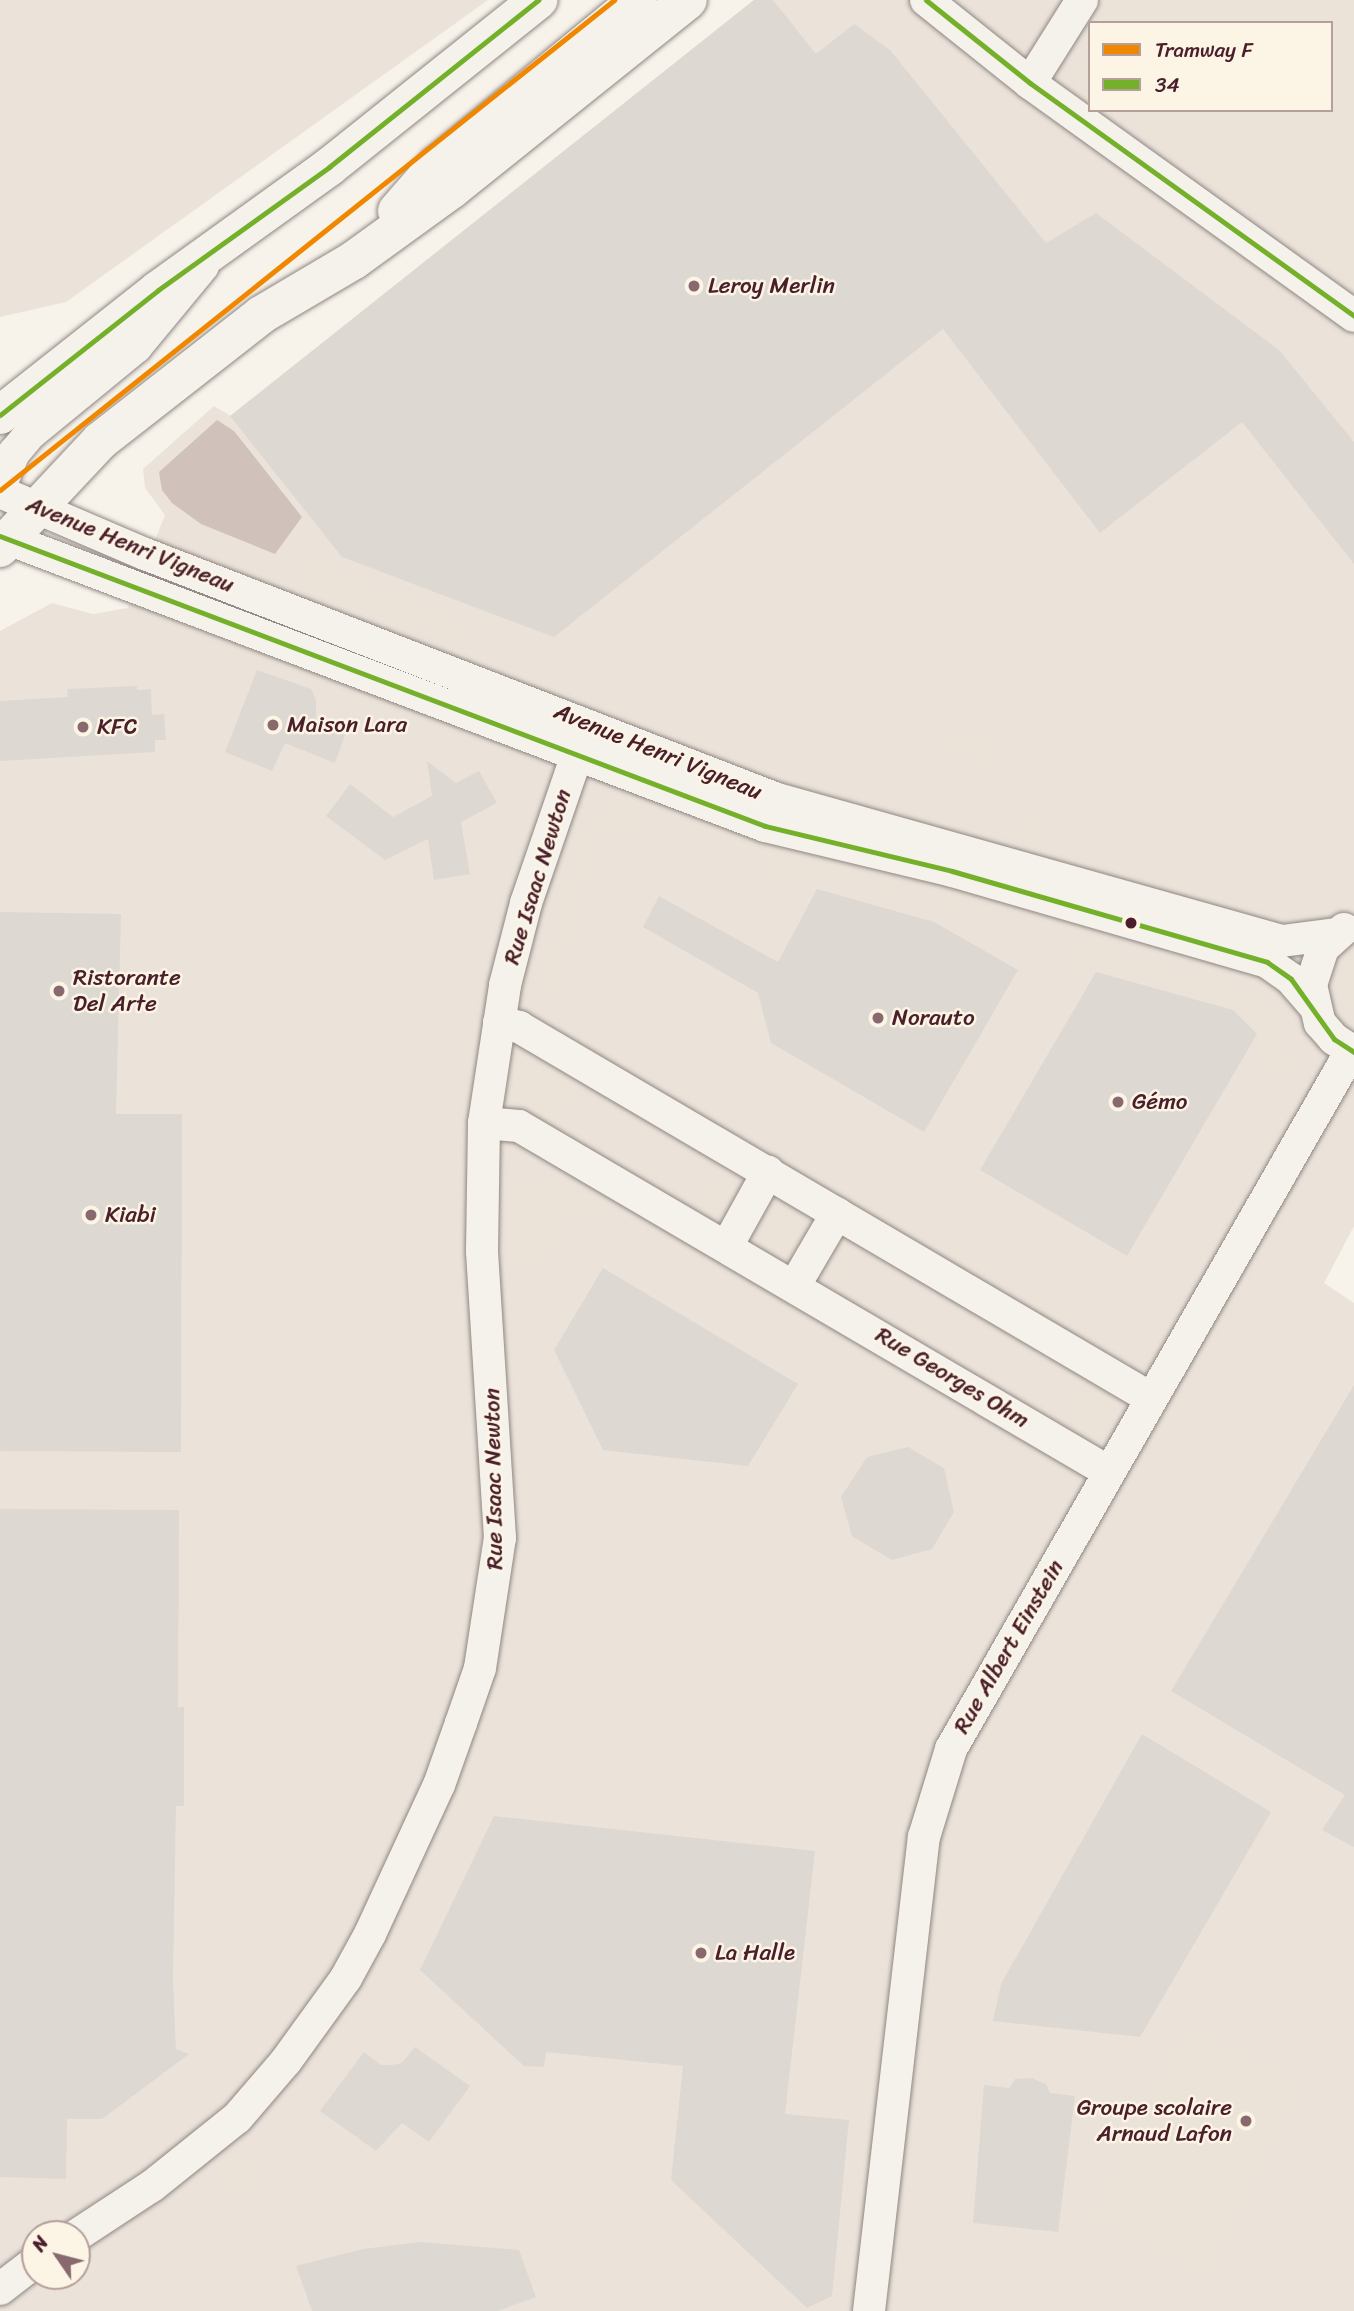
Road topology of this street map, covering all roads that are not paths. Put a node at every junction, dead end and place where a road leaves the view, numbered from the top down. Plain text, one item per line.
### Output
1 (538, 0) edge
2 (638, 0) edge
3 (688, 0) edge
4 (926, 0) edge
5 (1082, 0) edge
6 (1030, 83) junction
7 (216, 248) junction
8 (354, 260) junction
9 (1354, 316) edge
10 (0, 415) edge
11 (0, 490) edge
12 (37, 506) junction
13 (2, 537) edge
14 (577, 755) junction
15 (1345, 928) edge
16 (1312, 1004) junction
17 (499, 1022) junction
18 (1352, 1051) edge
19 (484, 1123) junction
20 (768, 1172) junction
21 (836, 1213) junction
22 (727, 1246) junction
23 (795, 1285) junction
24 (1149, 1398) junction
25 (1109, 1472) junction
26 (91, 2226) edge
27 (21, 2273) edge
28 (0, 2289) edge
29 (869, 2311) edge

1 - 7 main road
2 - 8 main road
3 - 8 main road
4 - 6 street
5 - 6 street
6 - 9 street
7 - 10 main road
7 - 11 street
8 - 12 main road
11 - 12 street, Avenue Henri Vigneau
12 - 13 main road
12 - 15 street, Avenue Henri Vigneau
13 - 14 street, Avenue Henri Vigneau
14 - 16 street, Avenue Henri Vigneau
14 - 17 street, Rue Isaac Newton
15 - 16 street, Avenue Henri Vigneau
16 - 18 street, Avenue Henri Vigneau
17 - 19 street, Rue Isaac Newton
17 - 20 street
18 - 24 street, Rue Albert Einstein
19 - 22 street, Rue Georges Ohm
19 - 26 street, Rue Isaac Newton
20 - 21 street
20 - 22 street
21 - 23 street
21 - 24 street
22 - 23 street, Rue Georges Ohm
23 - 25 street, Rue Georges Ohm
24 - 25 street, Rue Albert Einstein
25 - 29 street, Rue Albert Einstein
27 - 28 street

